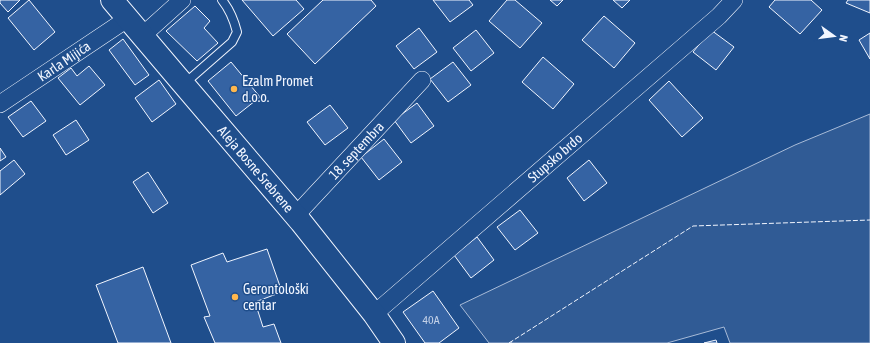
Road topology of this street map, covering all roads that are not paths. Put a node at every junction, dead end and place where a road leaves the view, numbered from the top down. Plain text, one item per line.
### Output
1 (112, 0) edge
2 (182, 0) edge
3 (222, 0) edge
4 (734, 0) edge
5 (128, 19) junction
6 (142, 36) junction
7 (422, 80) dead end
8 (184, 84) junction
9 (0, 104) edge
10 (301, 222) junction
11 (374, 314) junction
12 (394, 343) edge

1 - 5 street, Aleja Bosne Srebrene
2 - 6 street
3 - 8 lane
4 - 11 street, Stupsko brdo
5 - 6 street, Aleja Bosne Srebrene
5 - 9 street, Karla Mijića
6 - 8 street, Aleja Bosne Srebrene
7 - 10 street, 18. septembra
8 - 10 street, Aleja Bosne Srebrene
10 - 11 street, Aleja Bosne Srebrene
11 - 12 street, Aleja Bosne Srebrene

